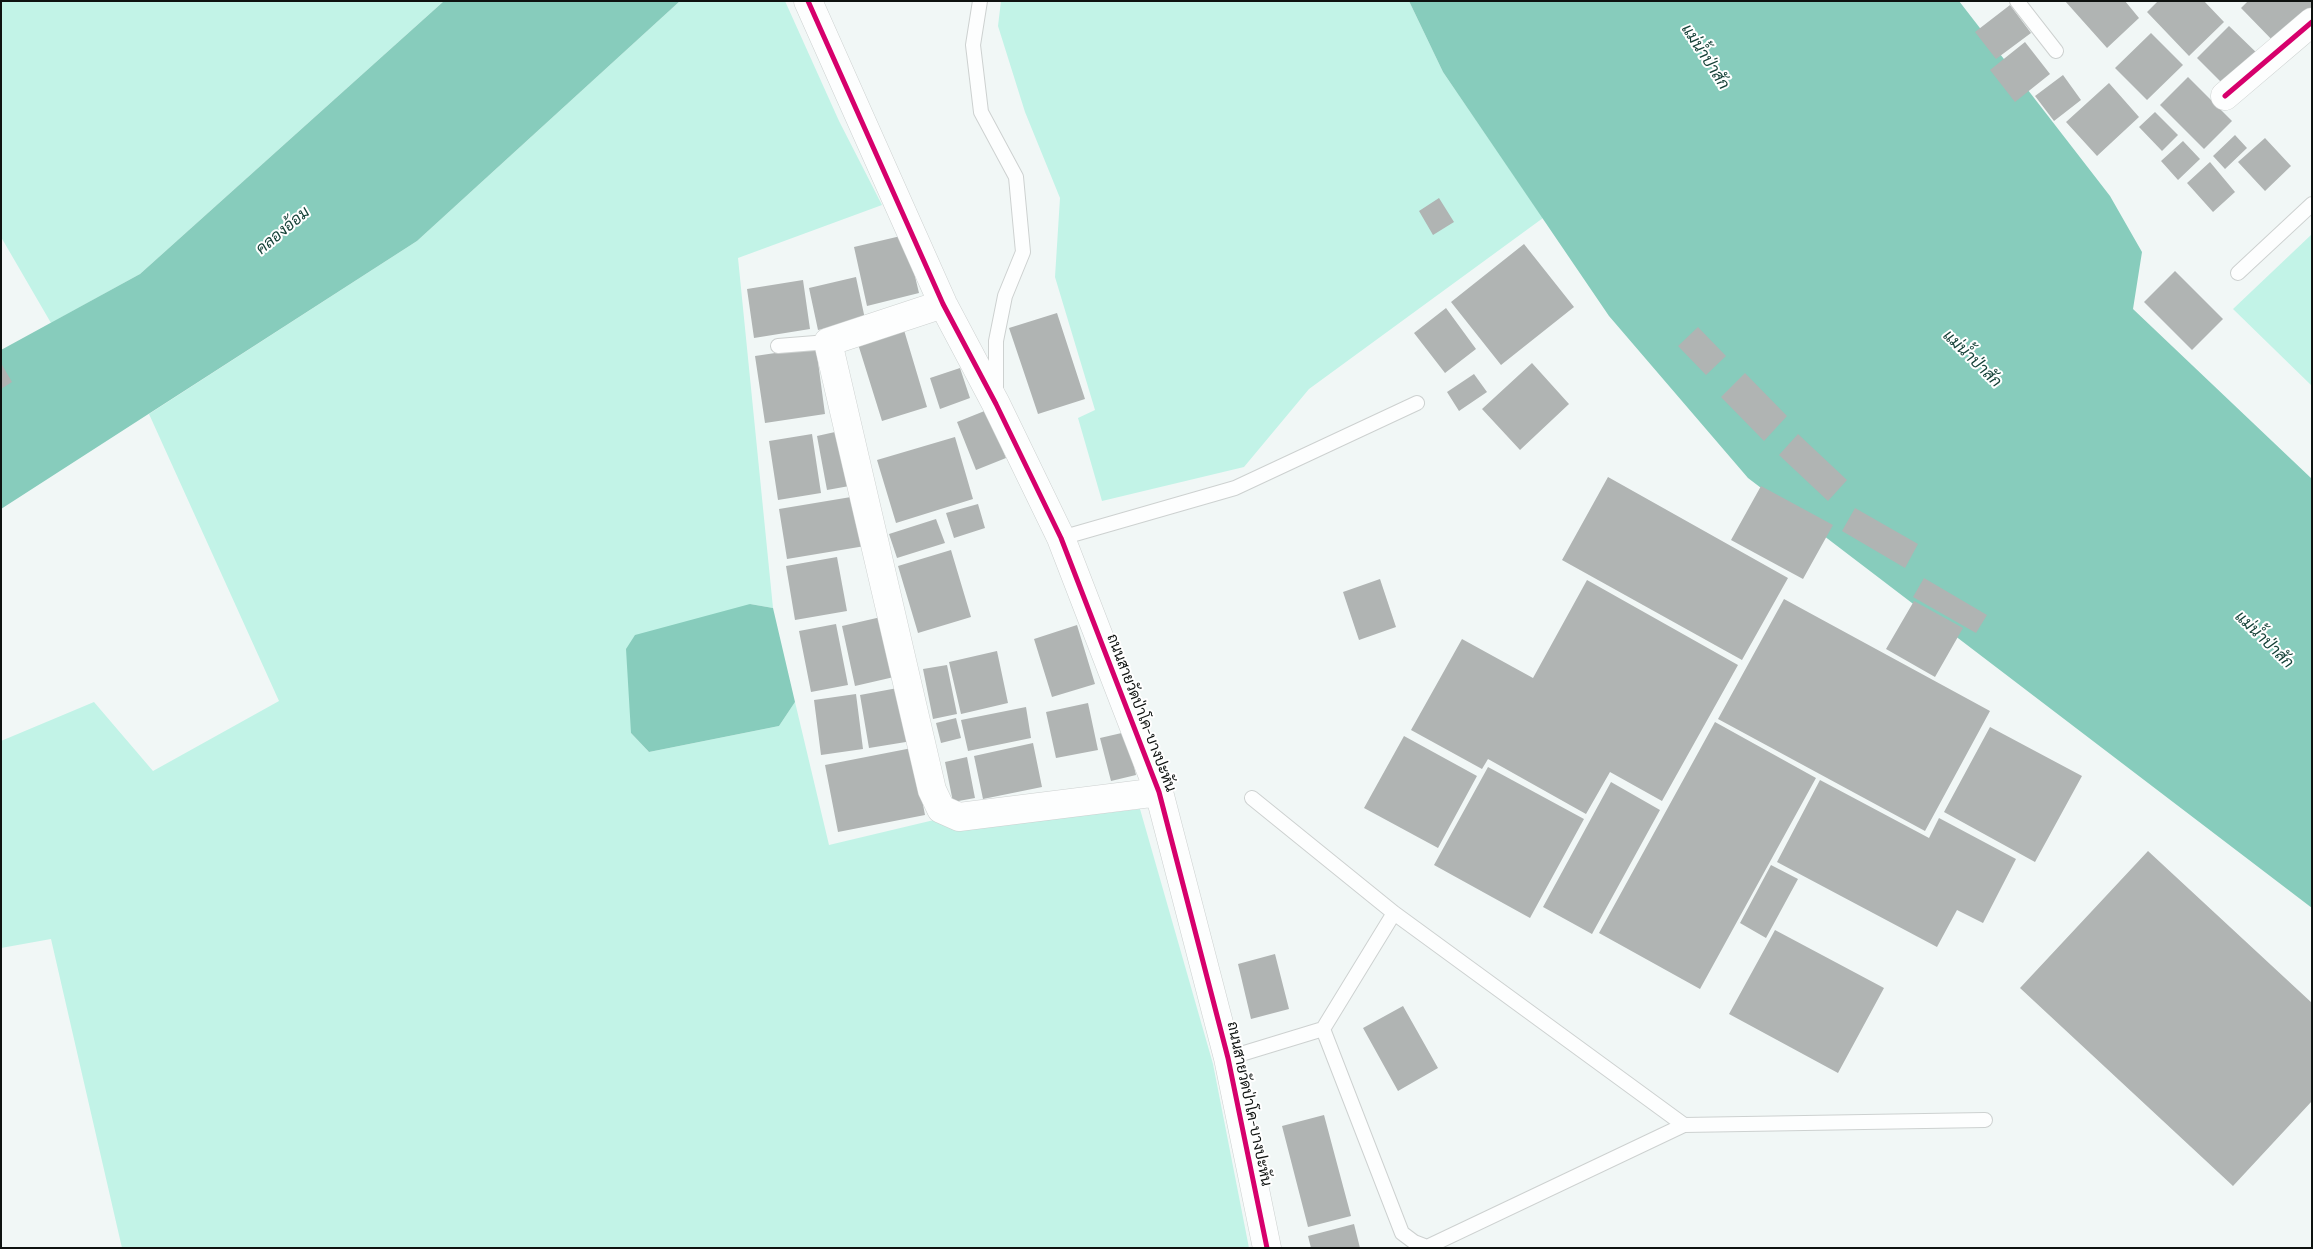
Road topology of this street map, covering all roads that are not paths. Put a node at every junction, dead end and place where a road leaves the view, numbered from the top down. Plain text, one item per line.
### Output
1 (808, 1) edge
2 (980, 1) edge
3 (2017, 1) edge
4 (2312, 22) edge
5 (2056, 51) dead end
6 (2225, 96) dead end
7 (2312, 204) edge
8 (2238, 273) dead end
9 (943, 304) junction
10 (828, 342) junction
11 (778, 346) dead end
12 (1417, 403) dead end
13 (996, 404) junction
14 (1061, 538) junction
15 (1158, 792) junction
16 (1252, 798) dead end
17 (1394, 913) junction
18 (1323, 1030) junction
19 (1228, 1058) junction
20 (1985, 1120) dead end
21 (1684, 1125) junction
22 (1266, 1248) edge

1 - 9 street, ถนนสายวัดป่าโค-บางปะหัน
2 - 13 lane
3 - 5 lane
4 - 6 street
7 - 8 lane
9 - 10 street
9 - 13 street, ถนนสายวัดป่าโค-บางปะหัน
10 - 11 lane
10 - 15 street
12 - 14 lane
13 - 14 street, ถนนสายวัดป่าโค-บางปะหัน
14 - 15 street, ถนนสายวัดป่าโค-บางปะหัน
15 - 19 street, ถนนสายวัดป่าโค-บางปะหัน
16 - 17 lane
17 - 18 lane
17 - 21 lane
18 - 19 lane
18 - 21 lane
19 - 22 street, ถนนสายวัดป่าโค-บางปะหัน
20 - 21 lane

